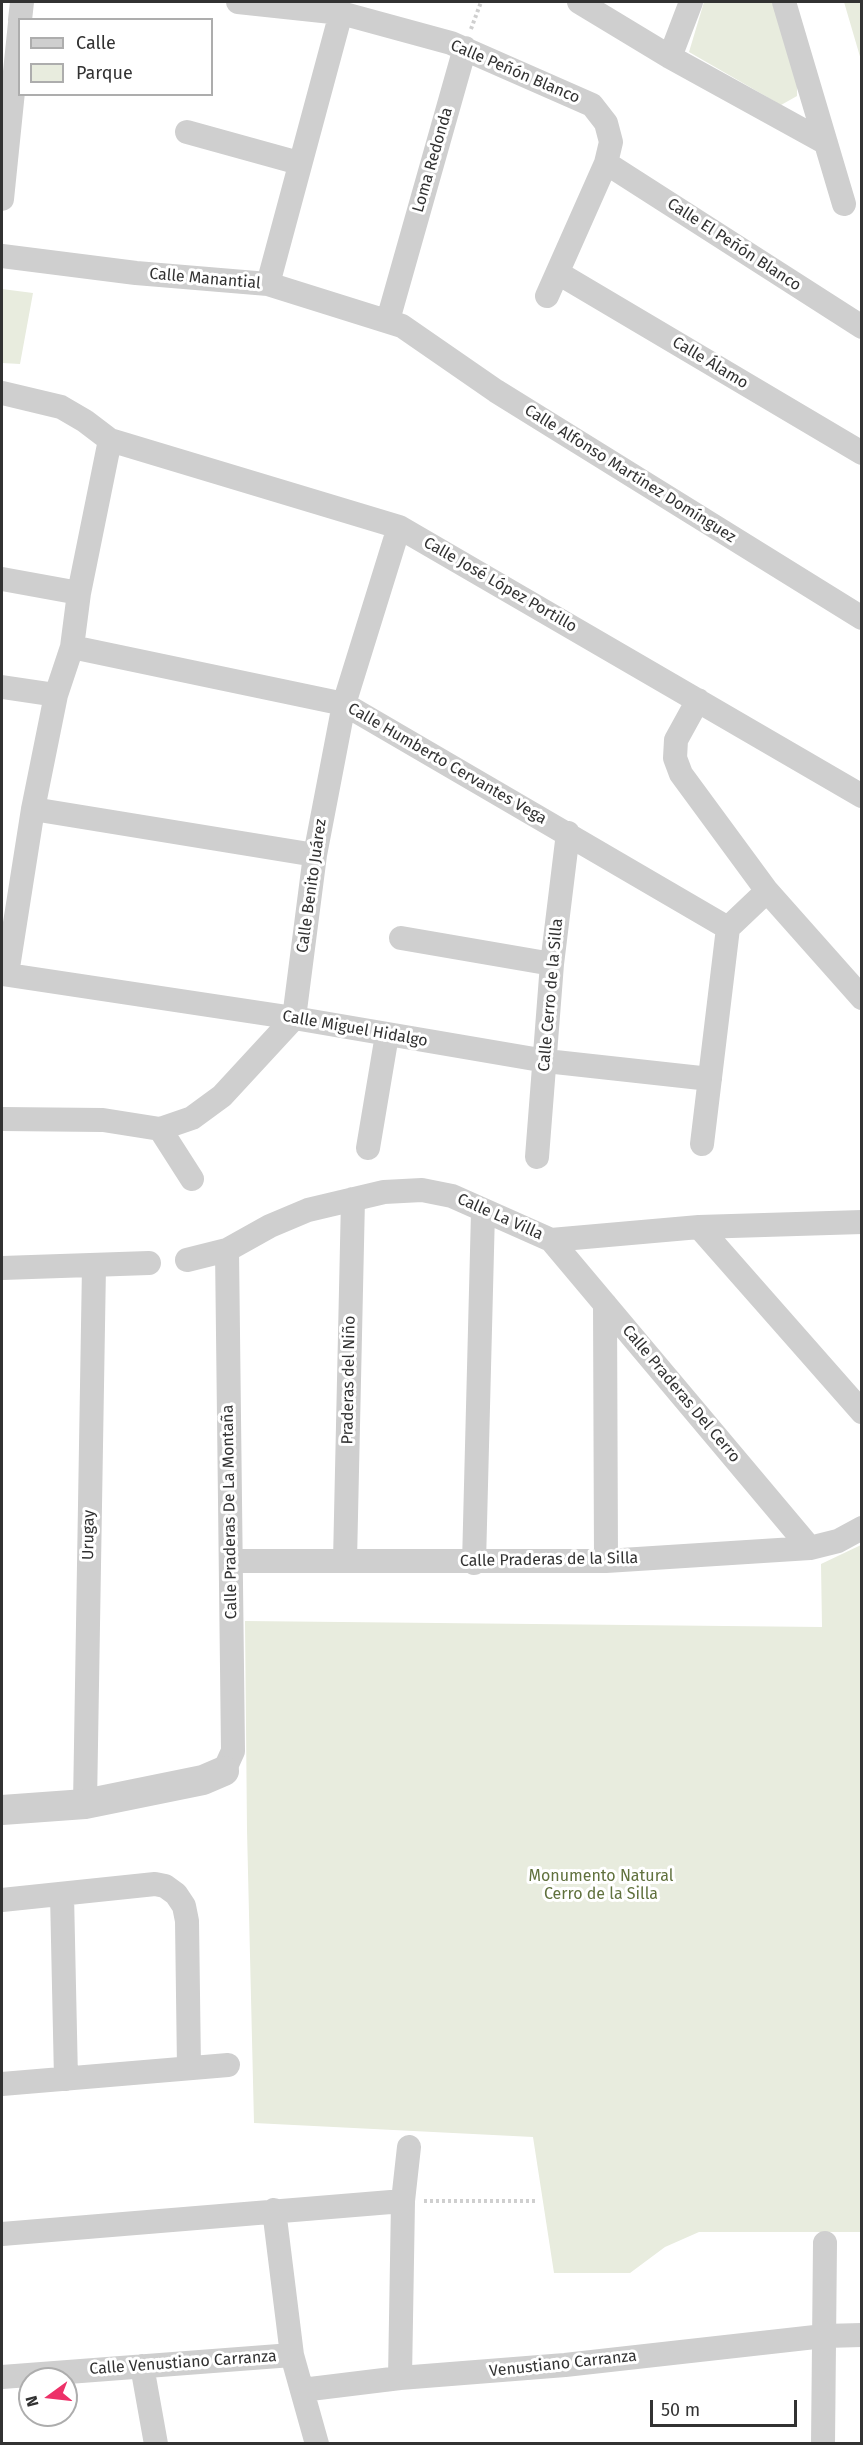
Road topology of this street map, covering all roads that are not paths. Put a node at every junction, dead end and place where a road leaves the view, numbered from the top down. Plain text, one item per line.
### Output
1 (22, 2) edge
2 (238, 2) edge
3 (579, 2) edge
4 (691, 2) edge
5 (784, 2) edge
6 (341, 13) junction
7 (20, 18) edge
8 (18, 41) edge
9 (465, 48) junction
10 (670, 57) junction
11 (187, 132) dead end
12 (826, 143) junction
13 (299, 163) junction
14 (606, 163) junction
15 (2, 199) edge
16 (844, 204) dead end
17 (2, 256) edge
18 (558, 273) junction
19 (268, 284) junction
20 (547, 296) dead end
21 (395, 323) junction
22 (861, 327) edge
23 (2, 393) edge
24 (110, 440) junction
25 (861, 451) edge
26 (399, 527) junction
27 (2, 579) edge
28 (79, 593) junction
29 (861, 618) edge
30 (72, 647) junction
31 (2, 687) edge
32 (56, 695) junction
33 (698, 700) junction
34 (344, 704) junction
35 (861, 796) edge
36 (33, 809) junction
37 (568, 833) junction
38 (315, 855) junction
39 (767, 891) junction
40 (728, 928) junction
41 (401, 938) dead end
42 (552, 964) junction
43 (4, 974) edge
44 (861, 998) edge
45 (294, 1018) junction
46 (387, 1035) junction
47 (546, 1061) junction
48 (710, 1079) junction
49 (2, 1119) edge
50 (160, 1129) junction
51 (702, 1144) dead end
52 (369, 1148) dead end
53 (537, 1156) dead end
54 (192, 1179) dead end
55 (353, 1199) junction
56 (483, 1212) junction
57 (861, 1222) edge
58 (699, 1227) junction
59 (551, 1240) junction
60 (227, 1250) junction
61 (187, 1260) dead end
62 (149, 1263) dead end
63 (94, 1266) junction
64 (2, 1268) edge
65 (605, 1304) junction
66 (861, 1412) edge
67 (861, 1528) edge
68 (810, 1548) junction
69 (231, 1561) junction
70 (345, 1561) junction
71 (606, 1561) junction
72 (474, 1563) junction
73 (224, 1771) joint
74 (85, 1804) junction
75 (2, 1810) edge
76 (62, 1894) junction
77 (2, 1900) edge
78 (228, 2065) dead end
79 (189, 2068) junction
80 (66, 2079) junction
81 (2, 2084) edge
82 (409, 2146) dead end
83 (403, 2200) junction
84 (274, 2210) junction
85 (2, 2234) edge
86 (825, 2243) dead end
87 (861, 2335) edge
88 (824, 2336) junction
89 (292, 2355) junction
90 (142, 2366) junction
91 (2, 2377) edge
92 (400, 2378) junction
93 (303, 2390) junction
94 (156, 2444) edge
95 (317, 2444) edge
96 (823, 2444) edge

1 - 7 street
2 - 6 street, Calle Peñón Blanco
3 - 10 street
4 - 10 street
5 - 12 street
6 - 9 street, Calle Peñón Blanco
6 - 13 street
8 - 15 street
9 - 14 street, Calle Peñón Blanco
9 - 21 street, Loma Redonda
10 - 12 street
11 - 13 street
12 - 16 street
13 - 19 street
14 - 18 street
14 - 22 street, Calle El Peñón Blanco
17 - 19 street, Calle Manantial
18 - 20 street
18 - 25 street, Calle Álamo
19 - 21 street, Calle Manantial
21 - 29 street, Calle Alfonso Martínez Domínguez
23 - 24 street
24 - 26 street, Calle José López Portillo
24 - 28 street
26 - 33 street, Calle José López Portillo
26 - 34 street, Calle Benito Juárez
27 - 28 street
28 - 30 street
30 - 32 street
30 - 34 street, Calle Humberto Cervantes Vega
31 - 32 street
32 - 36 street
33 - 35 street, Calle José López Portillo
33 - 39 street
34 - 37 street, Calle Humberto Cervantes Vega
34 - 38 street, Calle Benito Juárez
36 - 38 street
36 - 43 street
37 - 40 street, Calle Humberto Cervantes Vega
37 - 42 street, Calle Cerro de la Silla
38 - 45 street, Calle Benito Juárez
39 - 40 street
39 - 44 street
40 - 48 street
41 - 42 street
42 - 47 street, Calle Cerro de la Silla
43 - 45 street, Calle Miguel Hidalgo
45 - 46 street, Calle Miguel Hidalgo
45 - 50 street
46 - 47 street, Calle Miguel Hidalgo
46 - 52 street
47 - 48 street, Calle Miguel Hidalgo
47 - 53 street, Calle Cerro de la Silla
48 - 51 street
49 - 50 street
50 - 54 street
55 - 56 street, Calle La Villa
55 - 60 street, Calle La Villa
55 - 70 street, Praderas del Niño
56 - 59 street, Calle La Villa
56 - 72 street
57 - 58 street, Calle La Villa
58 - 59 street, Calle La Villa
58 - 66 street
59 - 65 street, Calle Praderas Del Cerro
60 - 61 street, Calle La Villa
60 - 69 street, Calle Praderas De La Montaña
62 - 63 street
63 - 64 street
63 - 74 street, Urugay
65 - 68 street, Calle Praderas Del Cerro
65 - 71 street
67 - 68 street, Calle Praderas de la Silla
68 - 71 street, Calle Praderas de la Silla
69 - 70 street, Calle Praderas de la Silla
69 - 73 street, Calle Praderas De La Montaña
70 - 72 street, Calle Praderas de la Silla
71 - 72 street, Calle Praderas de la Silla
73 - 74 street
74 - 75 street
76 - 77 street
76 - 79 street
76 - 80 street
78 - 79 street
79 - 80 street
80 - 81 street
82 - 83 street
83 - 84 street
83 - 92 street
84 - 85 street
84 - 89 street
86 - 88 street
87 - 88 street, Venustiano Carranza
88 - 92 street, Venustiano Carranza
88 - 96 street
89 - 90 street, Calle Venustiano Carranza
89 - 93 street
90 - 91 street, Calle Venustiano Carranza
90 - 94 street
92 - 93 street, Venustiano Carranza
93 - 95 street

